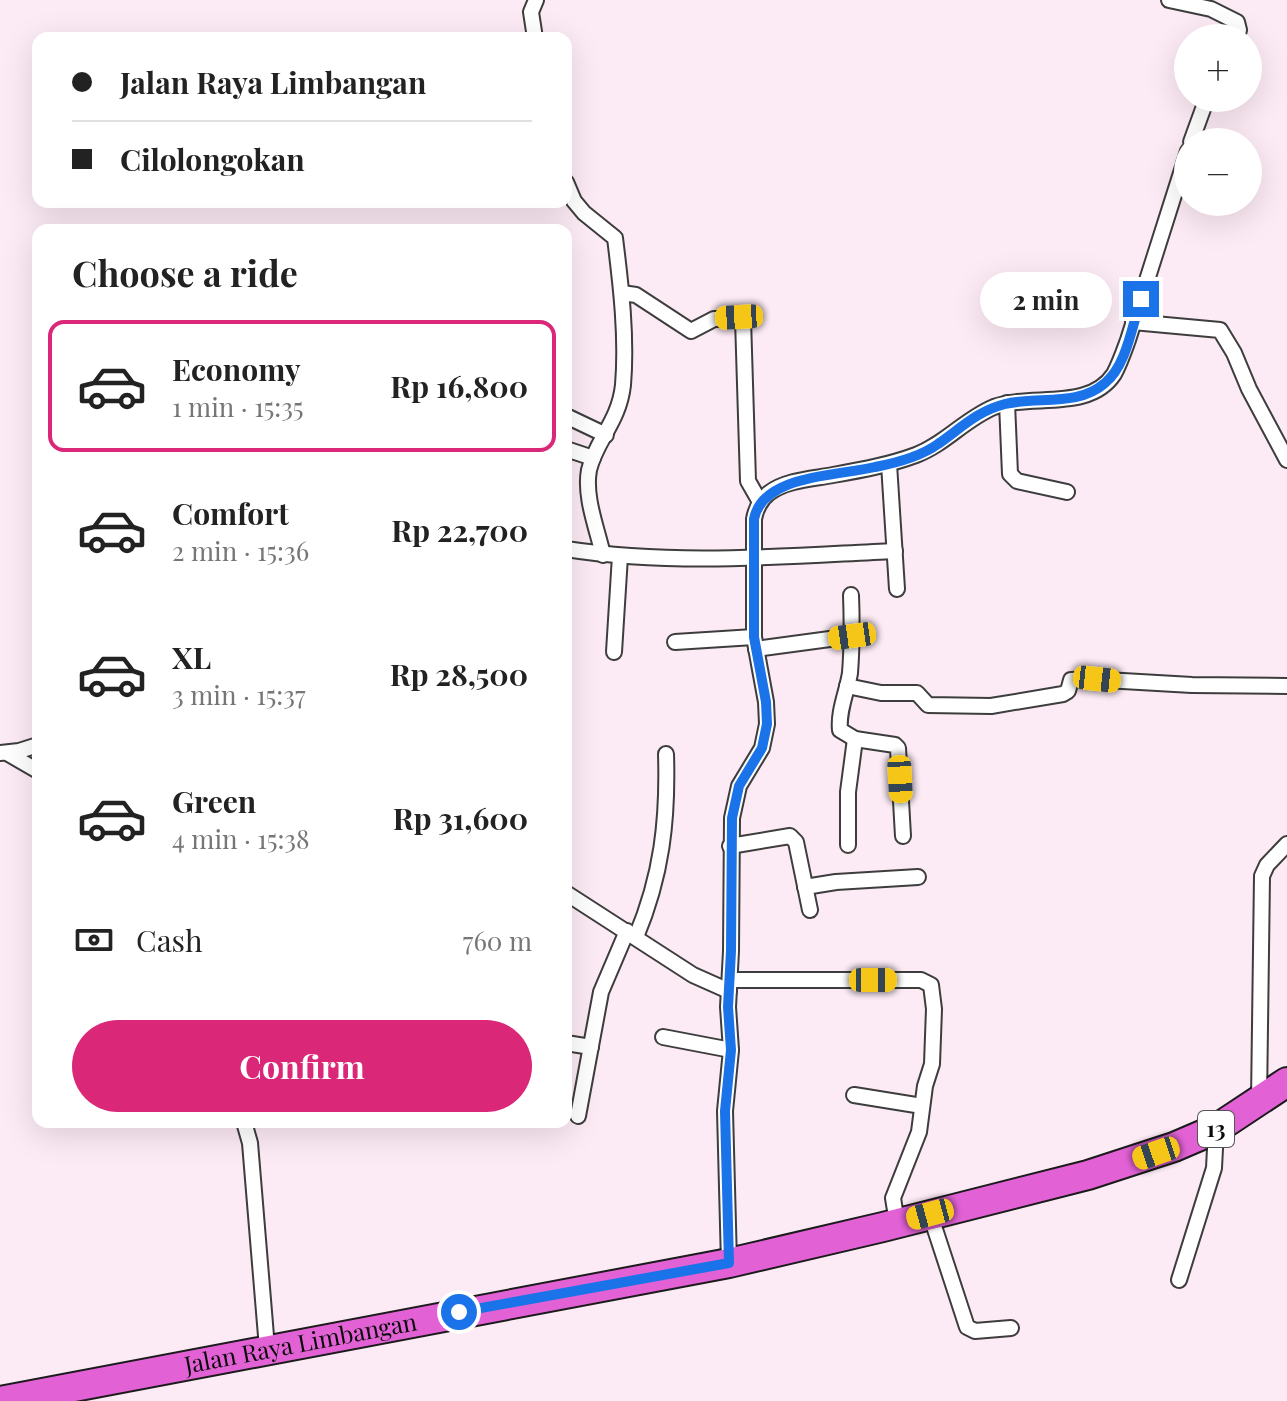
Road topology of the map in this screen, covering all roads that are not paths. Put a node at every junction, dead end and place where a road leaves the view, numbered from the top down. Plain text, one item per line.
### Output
1 (536, 0) edge
2 (1169, 0) edge
3 (1238, 24) edge
4 (534, 32) edge
5 (1174, 195) edge
6 (572, 196) edge
7 (622, 292) junction
8 (1133, 322) junction
9 (1007, 403) junction
10 (572, 419) edge
11 (606, 435) junction
12 (572, 451) edge
13 (593, 458) junction
14 (1287, 460) edge
15 (889, 464) junction
16 (1067, 492) dead end
17 (760, 502) junction
18 (572, 550) edge
19 (895, 551) junction
20 (603, 555) junction
21 (620, 556) junction
22 (754, 557) junction
23 (897, 589) dead end
24 (851, 595) dead end
25 (852, 636) junction
26 (675, 642) dead end
27 (755, 643) junction
28 (614, 652) dead end
29 (847, 686) junction
30 (1287, 686) edge
31 (855, 739) junction
32 (32, 746) edge
33 (4, 753) edge
34 (666, 754) dead end
35 (32, 768) edge
36 (903, 836) dead end
37 (848, 845) dead end
38 (730, 846) junction
39 (1284, 852) edge
40 (918, 877) dead end
41 (805, 887) junction
42 (572, 897) edge
43 (810, 910) dead end
44 (632, 934) junction
45 (729, 986) junction
46 (663, 1037) dead end
47 (572, 1044) edge
48 (591, 1047) junction
49 (731, 1050) junction
50 (1287, 1082) edge
51 (854, 1095) dead end
52 (1259, 1101) junction
53 (922, 1106) junction
54 (578, 1116) dead end
55 (246, 1128) edge
56 (1216, 1129) junction
57 (930, 1214) junction
58 (897, 1223) junction
59 (729, 1263) junction
60 (1179, 1280) dead end
61 (1011, 1328) dead end
62 (267, 1348) junction
63 (0, 1401) edge

1 - 4 street
2 - 3 street
5 - 8 street
6 - 7 street
7 - 11 street
7 - 17 street
8 - 9 street
8 - 14 street
9 - 15 street
9 - 16 street
10 - 11 street
11 - 13 street
12 - 13 street
13 - 20 street
15 - 17 street
15 - 19 street
17 - 22 street
18 - 20 street
19 - 22 street
19 - 23 street
20 - 21 street
21 - 22 street
21 - 28 street
22 - 27 street
24 - 25 street
25 - 27 street
25 - 29 street
26 - 27 street
27 - 38 street
29 - 30 street
29 - 31 street
31 - 36 street
31 - 37 street
32 - 33 street
33 - 35 street
34 - 44 street
38 - 41 street
38 - 45 street
39 - 52 street
40 - 41 street
41 - 43 street
42 - 44 street
44 - 45 street
44 - 48 street
45 - 49 street
45 - 53 street
46 - 49 street
47 - 48 street
48 - 54 street
49 - 59 street
50 - 52 highway, Jalan Raya Limbangan / 13
51 - 53 street
52 - 56 highway, Jalan Raya Limbangan / 13
53 - 58 street
55 - 62 street
56 - 57 highway, Jalan Raya Limbangan / 13
56 - 60 street
57 - 58 highway, Jalan Raya Limbangan / 13
57 - 61 street
58 - 59 highway, Jalan Raya Limbangan / 13
59 - 62 highway, Jalan Raya Limbangan / 13
62 - 63 highway, Jalan Raya Limbangan / 13

